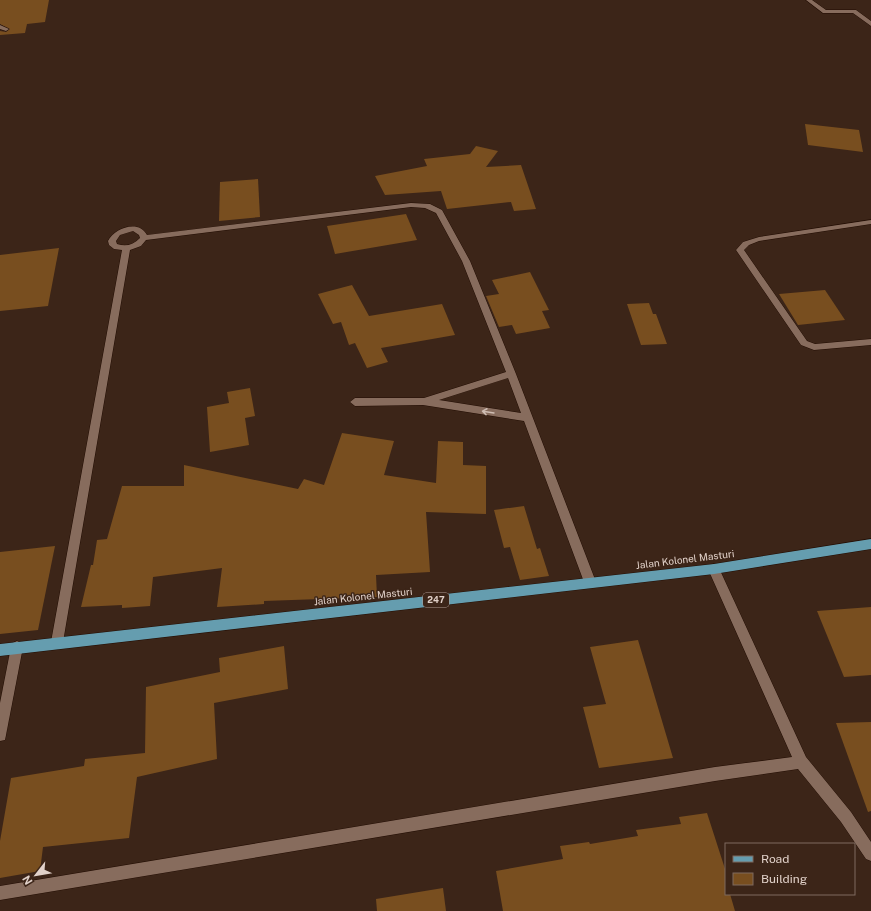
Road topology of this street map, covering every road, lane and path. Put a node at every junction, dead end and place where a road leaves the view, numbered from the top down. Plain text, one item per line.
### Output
1 (809, 0) edge
2 (871, 24) edge
3 (871, 222) edge
4 (144, 238) junction
5 (126, 249) junction
6 (871, 342) edge
7 (511, 374) junction
8 (423, 401) junction
9 (355, 402) dead end
10 (527, 418) junction
11 (871, 544) edge
12 (714, 569) junction
13 (590, 582) junction
14 (57, 642) junction
15 (17, 647) junction
16 (0, 650) edge
17 (0, 735) edge
18 (801, 762) junction
19 (871, 854) edge
20 (0, 893) edge

1 - 2 street
3 - 6 street
4 - 5 street
4 - 5 street
4 - 7 street
5 - 14 street
7 - 8 street
7 - 10 street
8 - 9 street
10 -> 8 street
10 - 13 street
11 - 12 main road, Jalan Kolonel Masturi / 247
12 - 13 main road, Jalan Kolonel Masturi / 247
12 - 18 street
13 - 14 main road, Jalan Kolonel Masturi / 247
14 - 15 main road, Jalan Kolonel Masturi / 247
15 - 16 main road, Jalan Kolonel Masturi / 247
15 - 17 street
18 - 19 street
18 - 20 street

